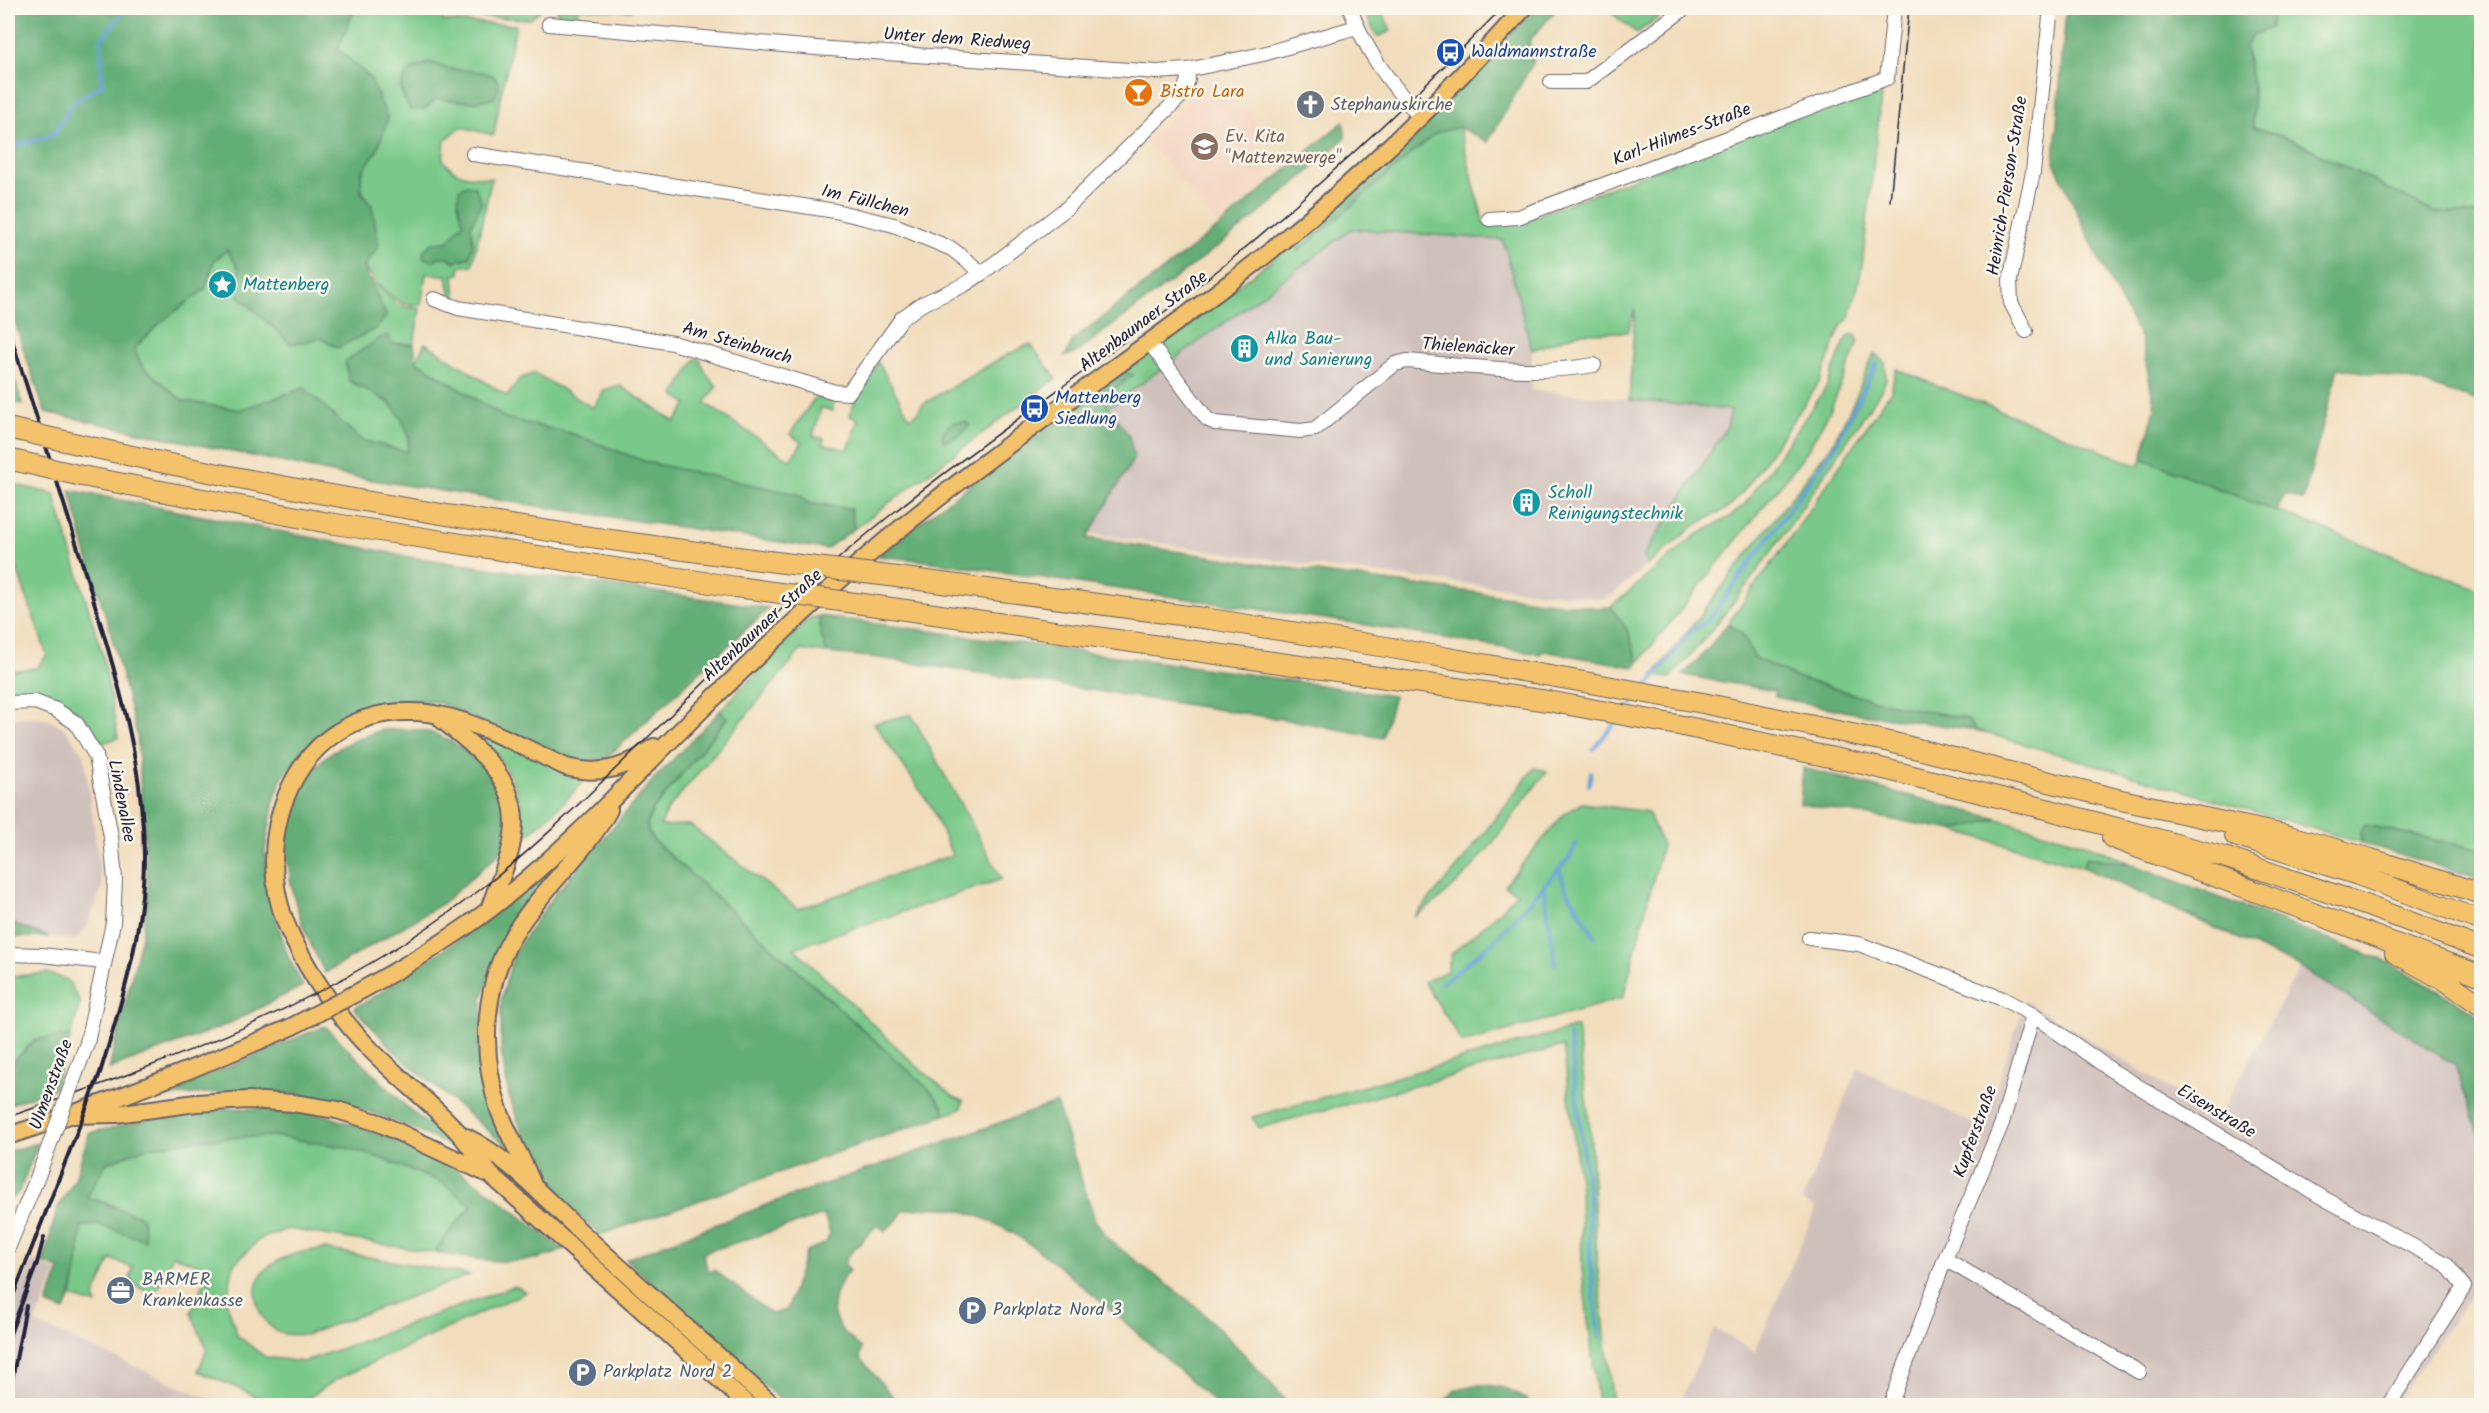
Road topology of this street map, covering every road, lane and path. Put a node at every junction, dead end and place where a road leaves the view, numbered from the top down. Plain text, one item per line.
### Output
1 (1350, 8) edge
2 (1524, 8) edge
3 (1685, 8) edge
4 (1894, 8) edge
5 (2052, 8) edge
6 (549, 24) dead end
7 (1357, 27) junction
8 (1187, 70) junction
9 (1551, 82) dead end
10 (1420, 117) junction
11 (473, 154) dead end
12 (1489, 219) dead end
13 (982, 273) junction
14 (434, 299) dead end
15 (2026, 331) dead end
16 (1149, 342) junction
17 (1594, 365) dead end
18 (8, 428) edge
19 (8, 459) edge
20 (8, 702) edge
21 (435, 715) junction
22 (671, 740) junction
23 (615, 799) junction
24 (2121, 800) junction
25 (2050, 810) junction
26 (2481, 894) edge
27 (489, 910) junction
28 (2481, 921) edge
29 (2349, 925) junction
30 (1809, 938) dead end
31 (2481, 950) edge
32 (8, 954) edge
33 (103, 962) junction
34 (2481, 976) edge
35 (2481, 1006) edge
36 (2033, 1015) junction
37 (73, 1114) junction
38 (459, 1133) junction
39 (8, 1136) edge
40 (491, 1175) junction
41 (533, 1185) junction
42 (8, 1210) edge
43 (22, 1215) junction
44 (8, 1248) edge
45 (1945, 1259) junction
46 (630, 1287) junction
47 (2139, 1372) dead end
48 (749, 1406) edge
49 (774, 1406) edge
50 (1890, 1406) edge
51 (2388, 1406) edge

1 - 7 street
2 - 10 main road, Altenbaunaer Straße
3 - 9 street
4 - 12 street, Karl-Hilmes-Straße
5 - 15 street, Heinrich-Pierson-Straße
6 - 8 street, Unter dem Riedweg
7 - 8 street, Unter dem Riedweg
7 - 10 street
8 - 13 street
10 - 16 main road, Altenbaunaer Straße
11 - 13 street, Im Füllchen
13 - 14 street, Am Steinbruch
16 - 17 street, Thielenäcker
16 - 22 main road, Altenbaunaer Straße
18 - 24 highway, bridge
19 - 25 highway, bridge
20 - 33 street, Lindenallee
21 - 22 main road
21 - 27 main road
21 - 38 main road
22 - 23 main road, Altenbaunaer Straße
23 - 27 main road
23 - 41 main road
24 - 26 highway
24 - 28 highway
25 - 29 highway
25 - 31 highway
27 - 37 main road, bridge
29 - 34 highway
29 - 35 highway
30 - 36 street, Eisenstraße
32 - 33 street
33 - 43 street, Ulmenstraße, bridge
36 - 45 street, Kupferstraße
36 - 51 street, Eisenstraße
37 - 39 main road
37 - 40 main road
38 - 40 main road
38 - 41 main road
40 - 46 main road
41 - 46 main road
42 - 43 street
43 - 44 street, Ulmenstraße
45 - 47 street
45 - 50 street, Kupferstraße
46 - 48 main road
46 - 49 main road

